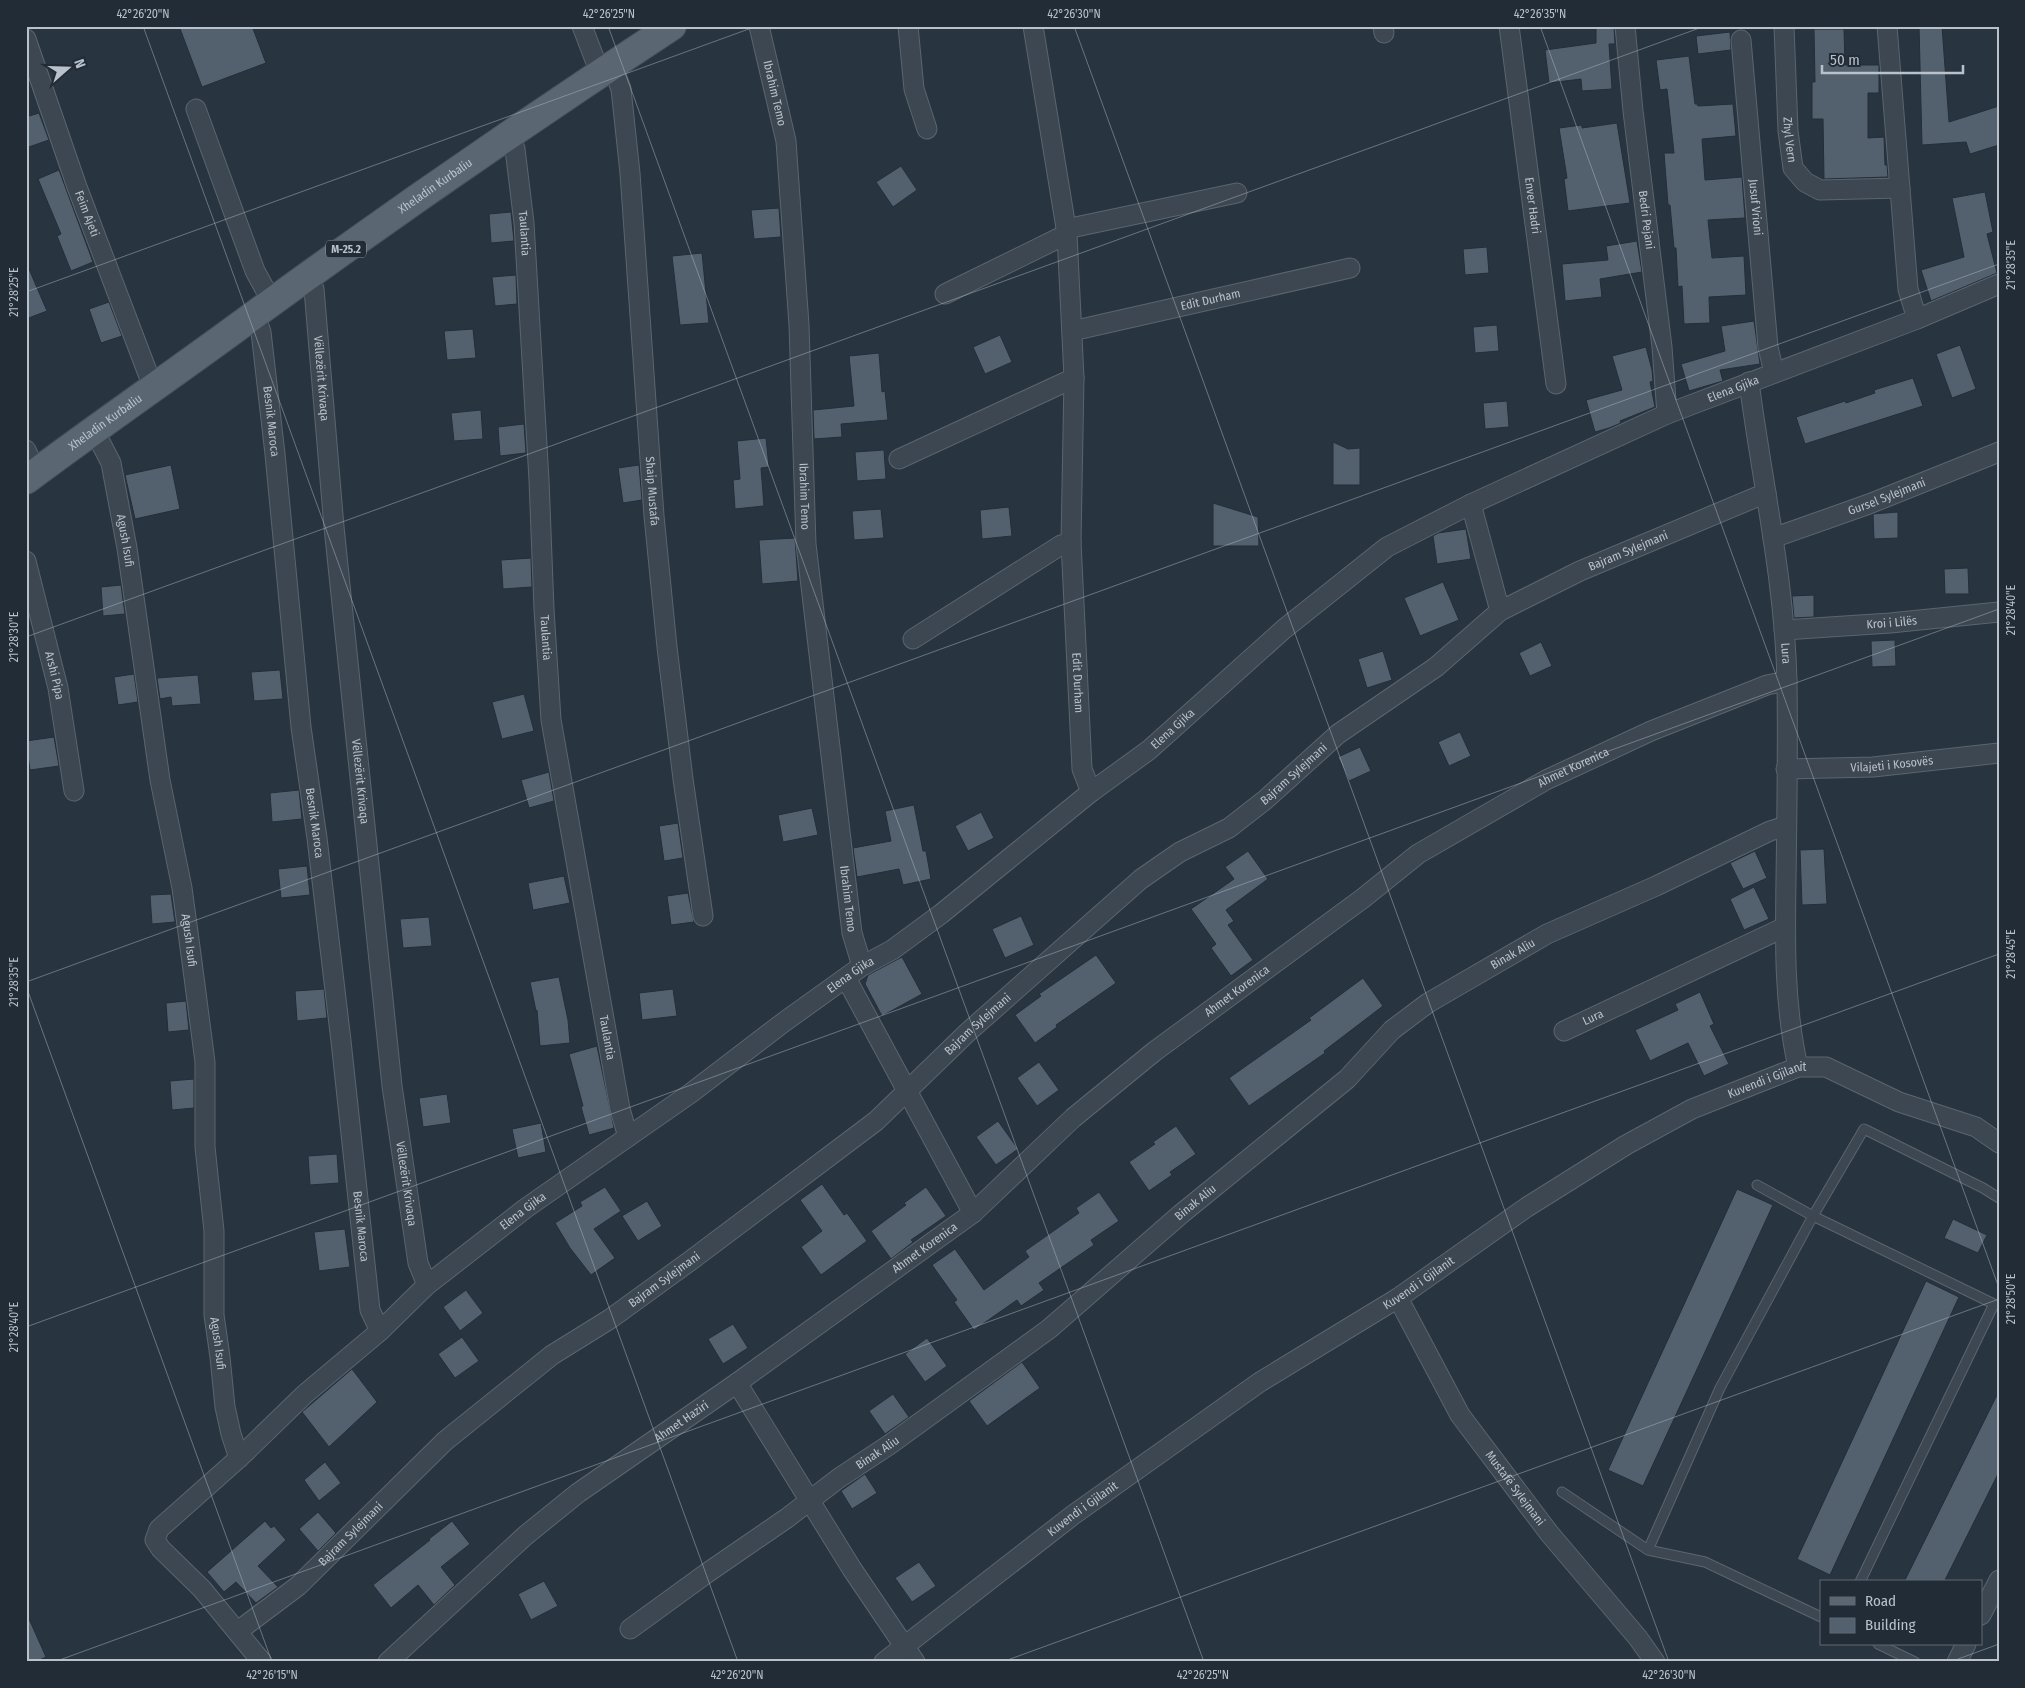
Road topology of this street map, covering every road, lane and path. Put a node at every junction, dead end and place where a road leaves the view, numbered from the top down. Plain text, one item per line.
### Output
1 (582, 26) edge
2 (672, 26) edge
3 (759, 26) edge
4 (908, 26) edge
5 (1033, 26) edge
6 (1509, 26) edge
7 (1625, 26) edge
8 (1784, 26) edge
9 (1887, 26) edge
10 (26, 39) edge
11 (1741, 40) dead end
12 (606, 69) junction
13 (196, 109) dead end
14 (927, 129) dead end
15 (509, 134) junction
16 (1900, 188) junction
17 (1237, 193) dead end
18 (1067, 232) junction
19 (1350, 268) dead end
20 (308, 276) junction
21 (1999, 284) edge
22 (945, 294) dead end
23 (263, 308) junction
24 (1917, 319) junction
25 (1072, 330) junction
26 (1774, 373) junction
27 (1074, 378) junction
28 (1749, 382) junction
29 (1556, 384) dead end
30 (153, 386) junction
31 (1667, 414) junction
32 (94, 430) junction
33 (1999, 452) edge
34 (899, 459) dead end
35 (29, 468) edge
36 (1766, 493) junction
37 (1472, 504) junction
38 (1773, 538) junction
39 (1071, 542) junction
40 (26, 561) edge
41 (1500, 610) junction
42 (1999, 612) edge
43 (1784, 630) junction
44 (913, 639) dead end
45 (1787, 681) junction
46 (1999, 753) edge
47 (1786, 769) junction
48 (74, 791) dead end
49 (1091, 792) junction
50 (1786, 826) junction
51 (703, 916) dead end
52 (1785, 927) junction
53 (862, 966) junction
54 (846, 978) junction
55 (1564, 1031) dead end
56 (1798, 1067) junction
57 (907, 1091) junction
58 (628, 1137) junction
59 (1999, 1143) edge
60 (1757, 1185) dead end
61 (1999, 1198) edge
62 (973, 1213) junction
63 (1813, 1216) junction
64 (427, 1285) junction
65 (1398, 1298) junction
66 (1997, 1300) edge
67 (380, 1331) junction
68 (737, 1383) junction
69 (240, 1458) junction
70 (1562, 1492) dead end
71 (810, 1500) junction
72 (1648, 1550) junction
73 (1861, 1580) edge
74 (1999, 1580) edge
75 (1982, 1613) edge
76 (1820, 1617) edge
77 (630, 1629) dead end
78 (238, 1631) junction
79 (1882, 1646) edge
80 (1965, 1646) edge
81 (910, 1654) edge
82 (262, 1662) edge
83 (388, 1662) edge
84 (884, 1662) edge
85 (1655, 1662) edge
86 (1915, 1662) edge
87 (1958, 1662) edge

1 - 12 street
2 - 12 main road, Xheladin Kurbaliu / M-25.2
3 - 53 street, Ibrahim Temo
4 - 14 street
5 - 18 street, Edit Durham
6 - 29 street, Enver Hadri
7 - 31 street, Bedri Pejani
8 - 16 street, Zhyl Vern
9 - 16 street
10 - 30 street, Feim Ajeti
11 - 26 street, Jusuf Vrioni
12 - 15 main road, Xheladin Kurbaliu / M-25.2
12 - 51 street, Shaip Mustafa
13 - 23 street
15 - 20 main road, Xheladin Kurbaliu / M-25.2
15 - 58 street, Taulantia
16 - 24 street
17 - 18 street
18 - 22 street
18 - 25 street, Edit Durham
19 - 25 street, Edit Durham
20 - 23 main road, Xheladin Kurbaliu / M-25.2
20 - 64 street, Vëllezërit Krivaqa
21 - 24 street, Elena Gjika
23 - 30 main road, Xheladin Kurbaliu / M-25.2
23 - 67 street, Besnik Maroca
24 - 26 street, Elena Gjika
25 - 27 street, Edit Durham
26 - 28 street, Elena Gjika
27 - 34 street
27 - 39 street, Edit Durham
28 - 31 street, Elena Gjika
28 - 36 street, Lura
30 - 32 main road, Xheladin Kurbaliu / M-25.2
31 - 37 street, Elena Gjika
32 - 35 main road, Xheladin Kurbaliu / M-25.2
32 - 69 street, Agush Isufi
33 - 38 street, Gursel Sylejmani
36 - 38 street, Lura
36 - 41 street, Bajram Sylejmani
37 - 41 street
37 - 49 street, Elena Gjika
38 - 43 street, Lura
39 - 44 street
39 - 49 street, Edit Durham
40 - 48 street, Arshi Pipa
41 - 57 street, Bajram Sylejmani
42 - 43 street, Kroi i Lilës
43 - 45 street, Lura
45 - 47 street, Lura
45 - 62 street, Ahmet Korenica
46 - 47 street, Vilajeti i Kosovës
47 - 50 street, Lura
49 - 53 street, Elena Gjika
50 - 52 street, Lura
50 - 71 street, Binak Aliu
52 - 55 street, Lura
52 - 56 street, Lura
53 - 54 street, Elena Gjika
54 - 57 street
54 - 58 street, Elena Gjika
56 - 59 street, Kuvendi i Gjilanit
56 - 65 street, Kuvendi i Gjilanit
57 - 62 street
57 - 78 street, Bajram Sylejmani
58 - 64 street, Elena Gjika
60 - 63 lane
61 - 63 lane
62 - 68 street, Ahmet Korenica
63 - 66 lane
63 - 72 lane
64 - 67 street, Elena Gjika
65 - 81 street, Kuvendi i Gjilanit
65 - 85 street, Mustafë Sylejmani
66 - 73 lane
67 - 69 street, Elena Gjika
68 - 71 street
68 - 83 street, Ahmet Haziri
69 - 78 street, Elena Gjika
70 - 72 lane
71 - 77 street, Binak Aliu
71 - 81 street
72 - 76 lane
74 - 75 street
78 - 82 street
79 - 86 lane
80 - 87 street
81 - 84 street, Kuvendi i Gjilanit

